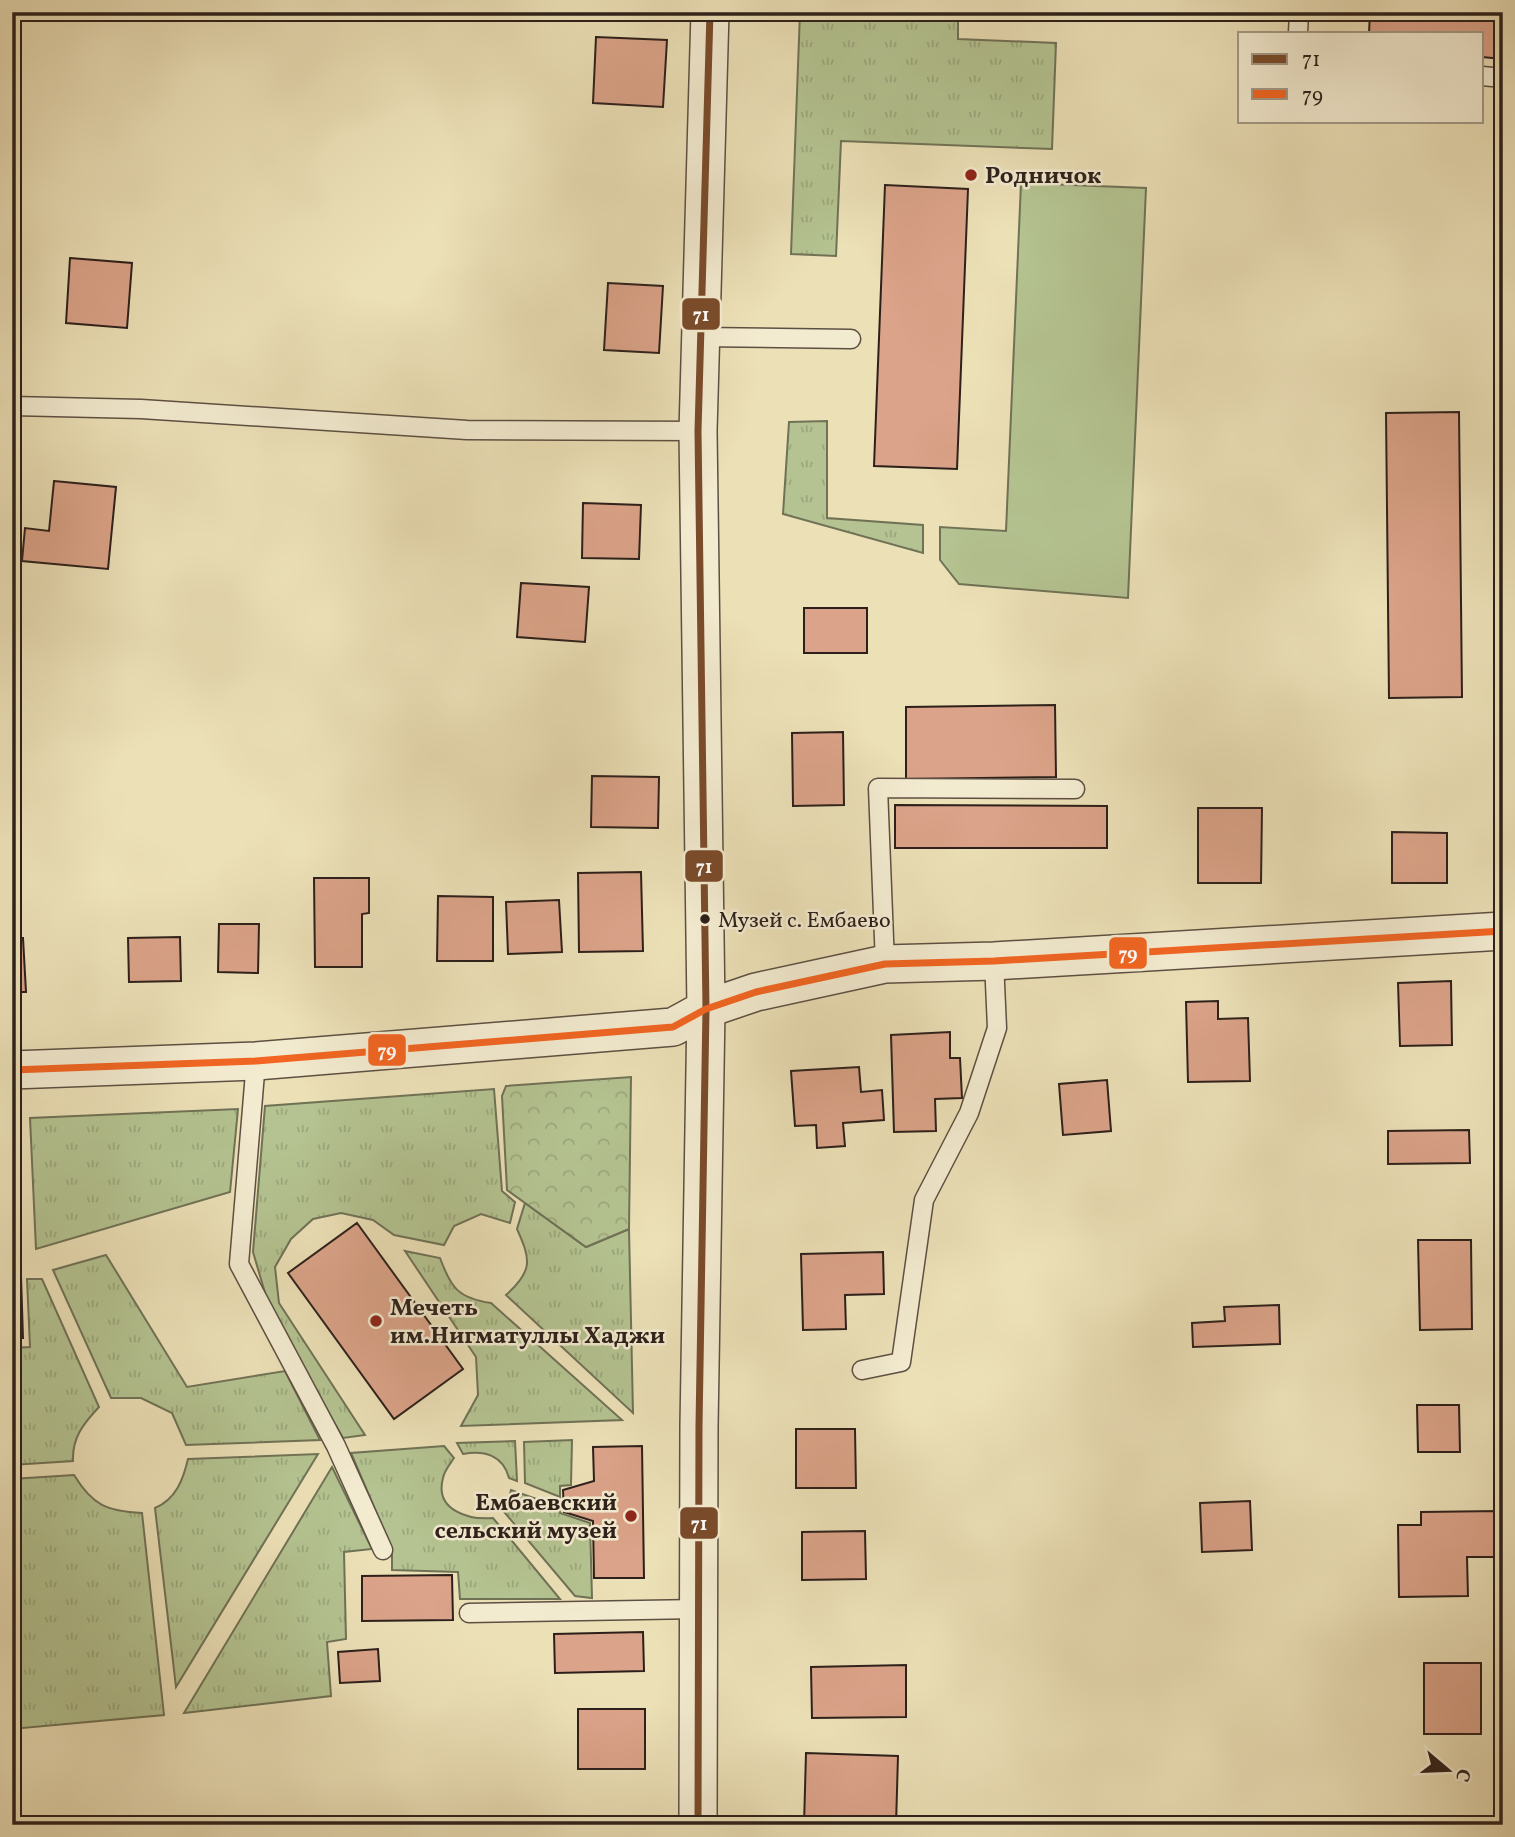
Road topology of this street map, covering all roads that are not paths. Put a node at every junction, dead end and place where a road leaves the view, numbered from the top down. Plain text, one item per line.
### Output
1 (710, 12) edge
2 (1299, 12) edge
3 (1298, 32) edge
4 (1484, 76) edge
5 (1503, 78) edge
6 (699, 337) junction
7 (851, 339) dead end
8 (12, 405) edge
9 (698, 431) junction
10 (1075, 789) dead end
11 (1503, 931) edge
12 (995, 961) junction
13 (885, 964) junction
14 (706, 1009) junction
15 (256, 1061) junction
16 (12, 1070) edge
17 (862, 1370) dead end
18 (383, 1550) dead end
19 (699, 1609) junction
20 (469, 1614) dead end
21 (698, 1825) edge

1 - 6 street
2 - 3 lane
4 - 5 lane
6 - 7 lane
6 - 9 street
8 - 9 lane
9 - 14 street
10 - 13 lane
11 - 12 street
12 - 13 street
12 - 17 lane
13 - 14 street
14 - 15 street
14 - 19 street
15 - 16 street
15 - 18 lane
19 - 20 lane
19 - 21 street

